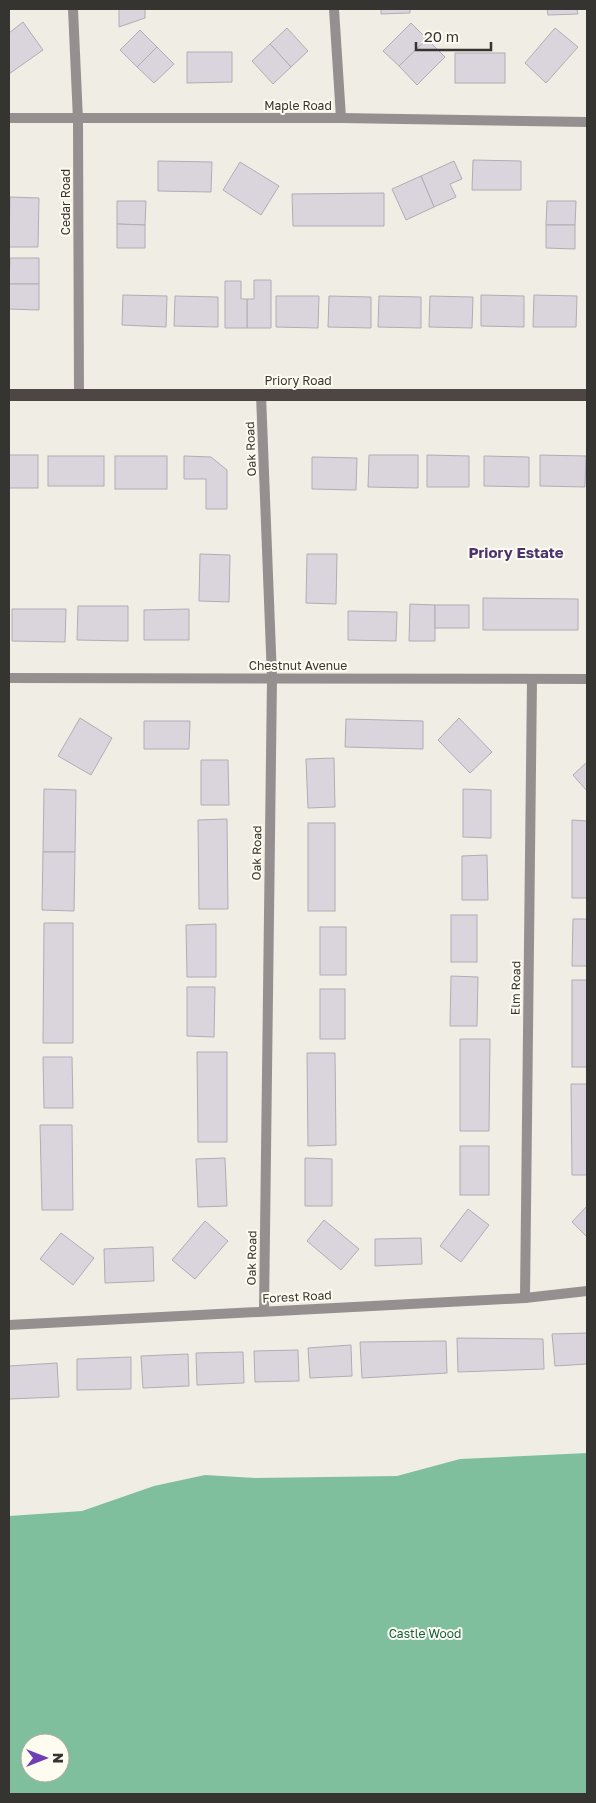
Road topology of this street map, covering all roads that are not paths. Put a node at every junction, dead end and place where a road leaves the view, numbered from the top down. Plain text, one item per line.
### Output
1 (73, 9) edge
2 (334, 9) edge
3 (9, 118) edge
4 (341, 118) junction
5 (78, 120) junction
6 (587, 122) edge
7 (9, 395) edge
8 (79, 395) junction
9 (262, 395) junction
10 (587, 395) edge
11 (9, 678) edge
12 (272, 678) junction
13 (532, 679) junction
14 (587, 679) edge
15 (587, 1291) edge
16 (524, 1298) junction
17 (264, 1311) junction
18 (9, 1325) edge

1 - 5 street, Cedar Road
2 - 4 street
3 - 5 street, Maple Road
4 - 5 street, Maple Road
4 - 6 street, Maple Road
5 - 8 street, Cedar Road
7 - 8 main road, Priory Road
8 - 9 main road, Priory Road
9 - 10 main road, Priory Road
9 - 12 street, Oak Road
11 - 12 street, Chestnut Avenue
12 - 13 street, Chestnut Avenue
12 - 17 street, Oak Road
13 - 14 street, Chestnut Avenue
13 - 16 street, Elm Road
15 - 16 street, Forest Road
16 - 17 street, Forest Road
17 - 18 street, Forest Road

